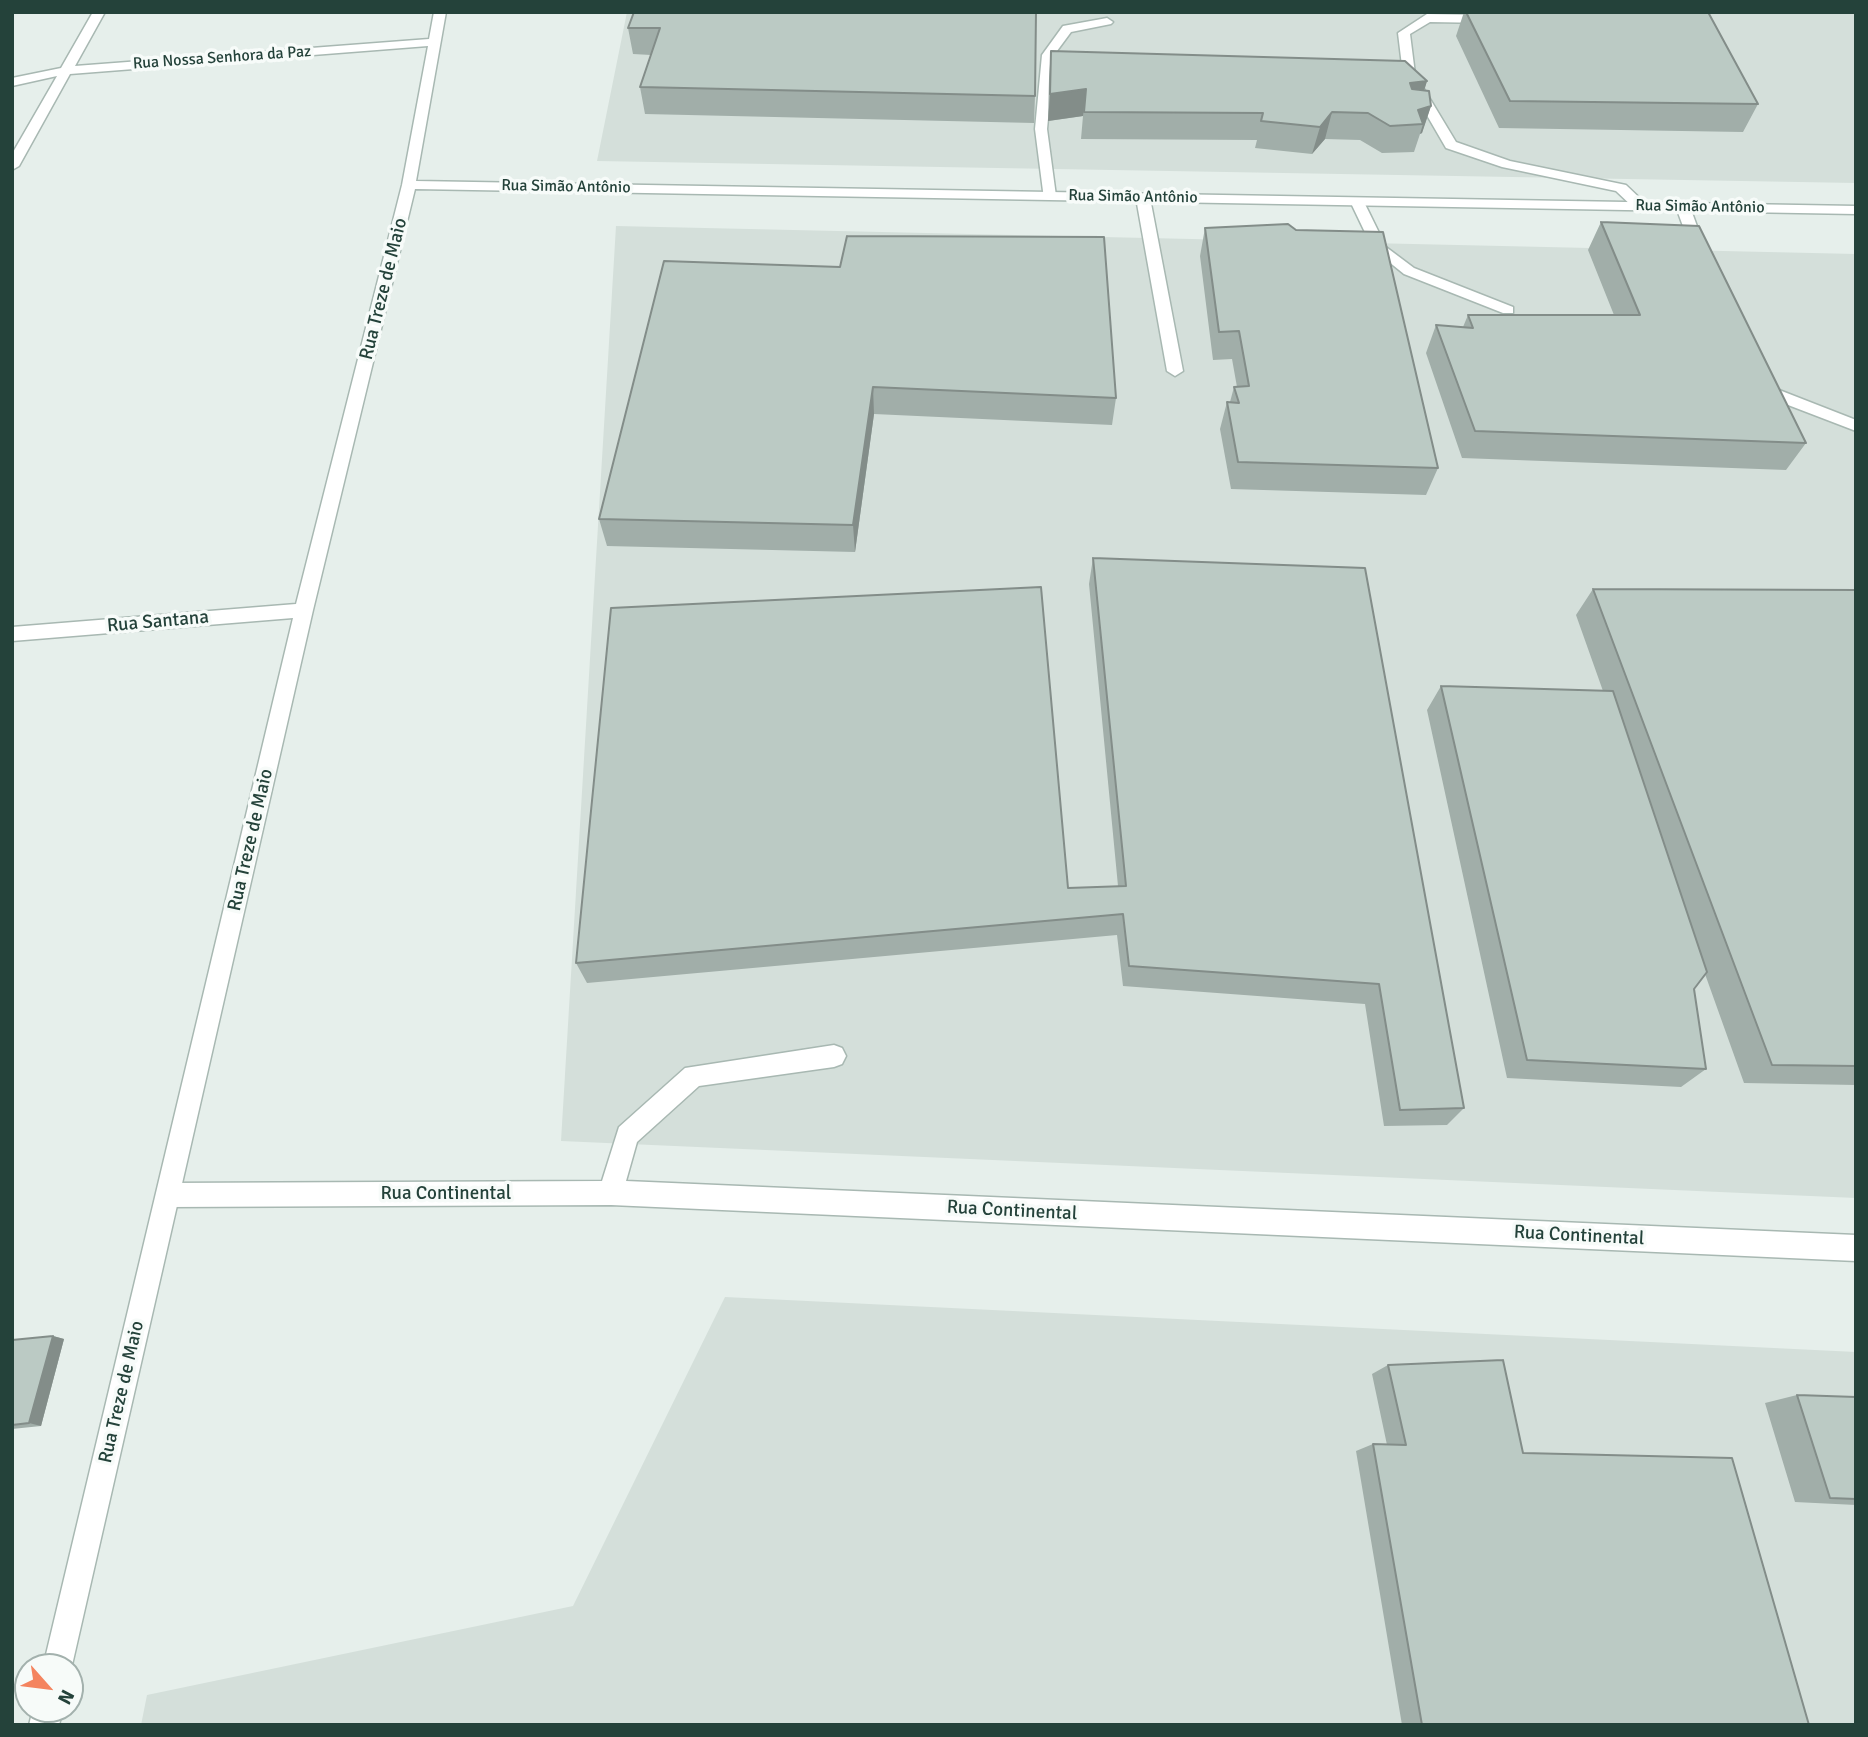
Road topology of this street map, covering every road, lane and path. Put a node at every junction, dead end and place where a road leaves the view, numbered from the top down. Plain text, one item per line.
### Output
1 (99, 12) edge
2 (440, 12) edge
3 (1496, 19) edge
4 (1107, 22) dead end
5 (433, 42) junction
6 (69, 70) junction
7 (12, 82) edge
8 (12, 166) edge
9 (410, 185) junction
10 (1049, 196) junction
11 (1143, 198) junction
12 (1357, 201) junction
13 (1640, 206) junction
14 (1683, 207) junction
15 (1856, 210) edge
16 (1706, 268) edge
17 (1508, 310) dead end
18 (1756, 369) edge
19 (1175, 371) dead end
20 (1856, 426) edge
21 (304, 610) junction
22 (12, 634) edge
23 (834, 1056) dead end
24 (611, 1193) junction
25 (169, 1195) junction
26 (1856, 1248) edge
27 (61, 1653) edge

1 - 6 street
2 - 5 street, Rua Treze de Maio
3 - 13 street
4 - 10 street
5 - 6 street, Rua Nossa Senhora da Paz
5 - 9 street, Rua Treze de Maio
6 - 7 street, Rua Nossa Senhora da Paz
6 - 8 street
9 - 10 street, Rua Simão Antônio
9 - 21 street, Rua Treze de Maio
10 - 11 street, Rua Simão Antônio
11 - 12 street, Rua Simão Antônio
11 - 19 street
12 - 13 street, Rua Simão Antônio
12 - 17 street
13 - 14 street, Rua Simão Antônio
14 - 15 street, Rua Simão Antônio
14 - 16 street
18 - 20 street
21 - 22 street, Rua Santana
21 - 25 street, Rua Treze de Maio
23 - 24 street
24 - 25 street, Rua Continental
24 - 26 street, Rua Continental
25 - 27 street, Rua Treze de Maio

